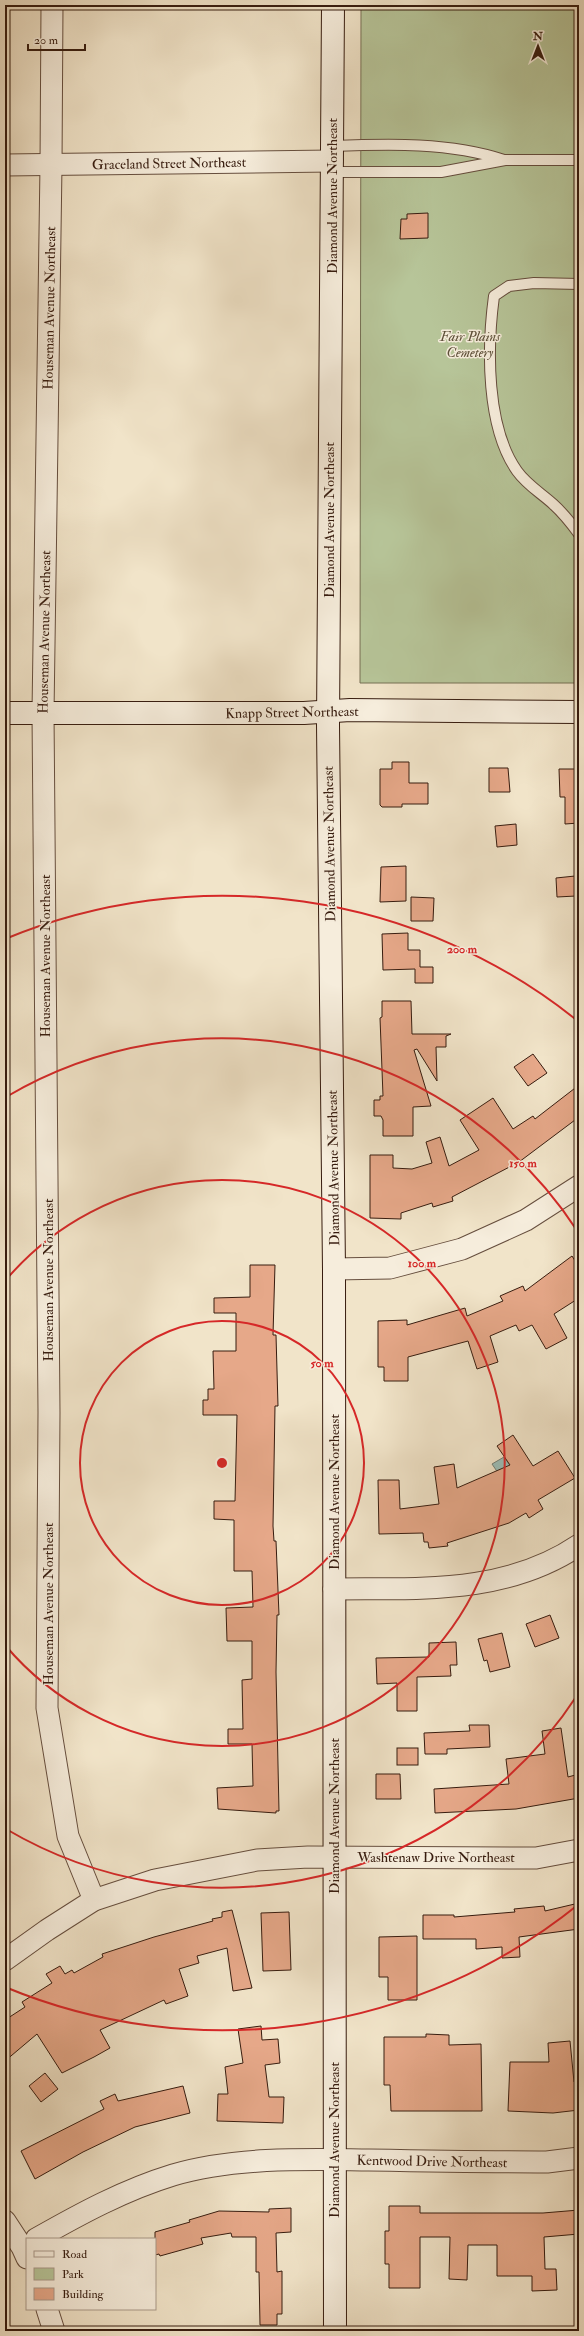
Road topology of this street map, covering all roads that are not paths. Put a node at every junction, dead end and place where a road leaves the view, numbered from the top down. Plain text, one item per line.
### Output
1 (52, 5) edge
2 (333, 5) edge
3 (332, 159) junction
4 (505, 160) junction
5 (579, 160) edge
6 (5, 165) edge
7 (51, 165) junction
8 (579, 284) edge
9 (579, 534) edge
10 (328, 712) junction
11 (579, 712) edge
12 (5, 713) edge
13 (43, 713) junction
14 (579, 1186) edge
15 (334, 1269) junction
16 (579, 1545) edge
17 (334, 1589) junction
18 (579, 1850) edge
19 (334, 1857) junction
20 (94, 1900) junction
21 (5, 1960) edge
22 (579, 2158) edge
23 (334, 2159) junction
24 (5, 2221) edge
25 (42, 2238) edge
26 (26, 2245) edge
27 (47, 2310) edge
28 (54, 2331) edge
29 (334, 2331) edge

1 - 7 street, Houseman Avenue Northeast
2 - 3 street, Diamond Avenue Northeast
3 - 4 lane
3 - 4 lane
3 - 7 street, Graceland Street Northeast
3 - 10 street, Diamond Avenue Northeast
4 - 5 lane
6 - 7 street, Graceland Street Northeast
7 - 13 street, Houseman Avenue Northeast
8 - 9 lane
10 - 11 street, Knapp Street Northeast
10 - 13 street, Knapp Street Northeast
10 - 15 street, Diamond Avenue Northeast
12 - 13 street, Knapp Street Northeast
13 - 20 street, Houseman Avenue Northeast
14 - 15 street
15 - 17 street, Diamond Avenue Northeast
16 - 17 street
17 - 19 street, Diamond Avenue Northeast
18 - 19 street, Washtenaw Drive Northeast
19 - 20 street, Washtenaw Drive Northeast
19 - 23 street, Diamond Avenue Northeast
20 - 21 street, Washtenaw Drive Northeast
22 - 23 street, Kentwood Drive Northeast
23 - 25 street, Kentwood Drive Northeast
23 - 29 street, Diamond Avenue Northeast
24 - 26 street
27 - 28 street

